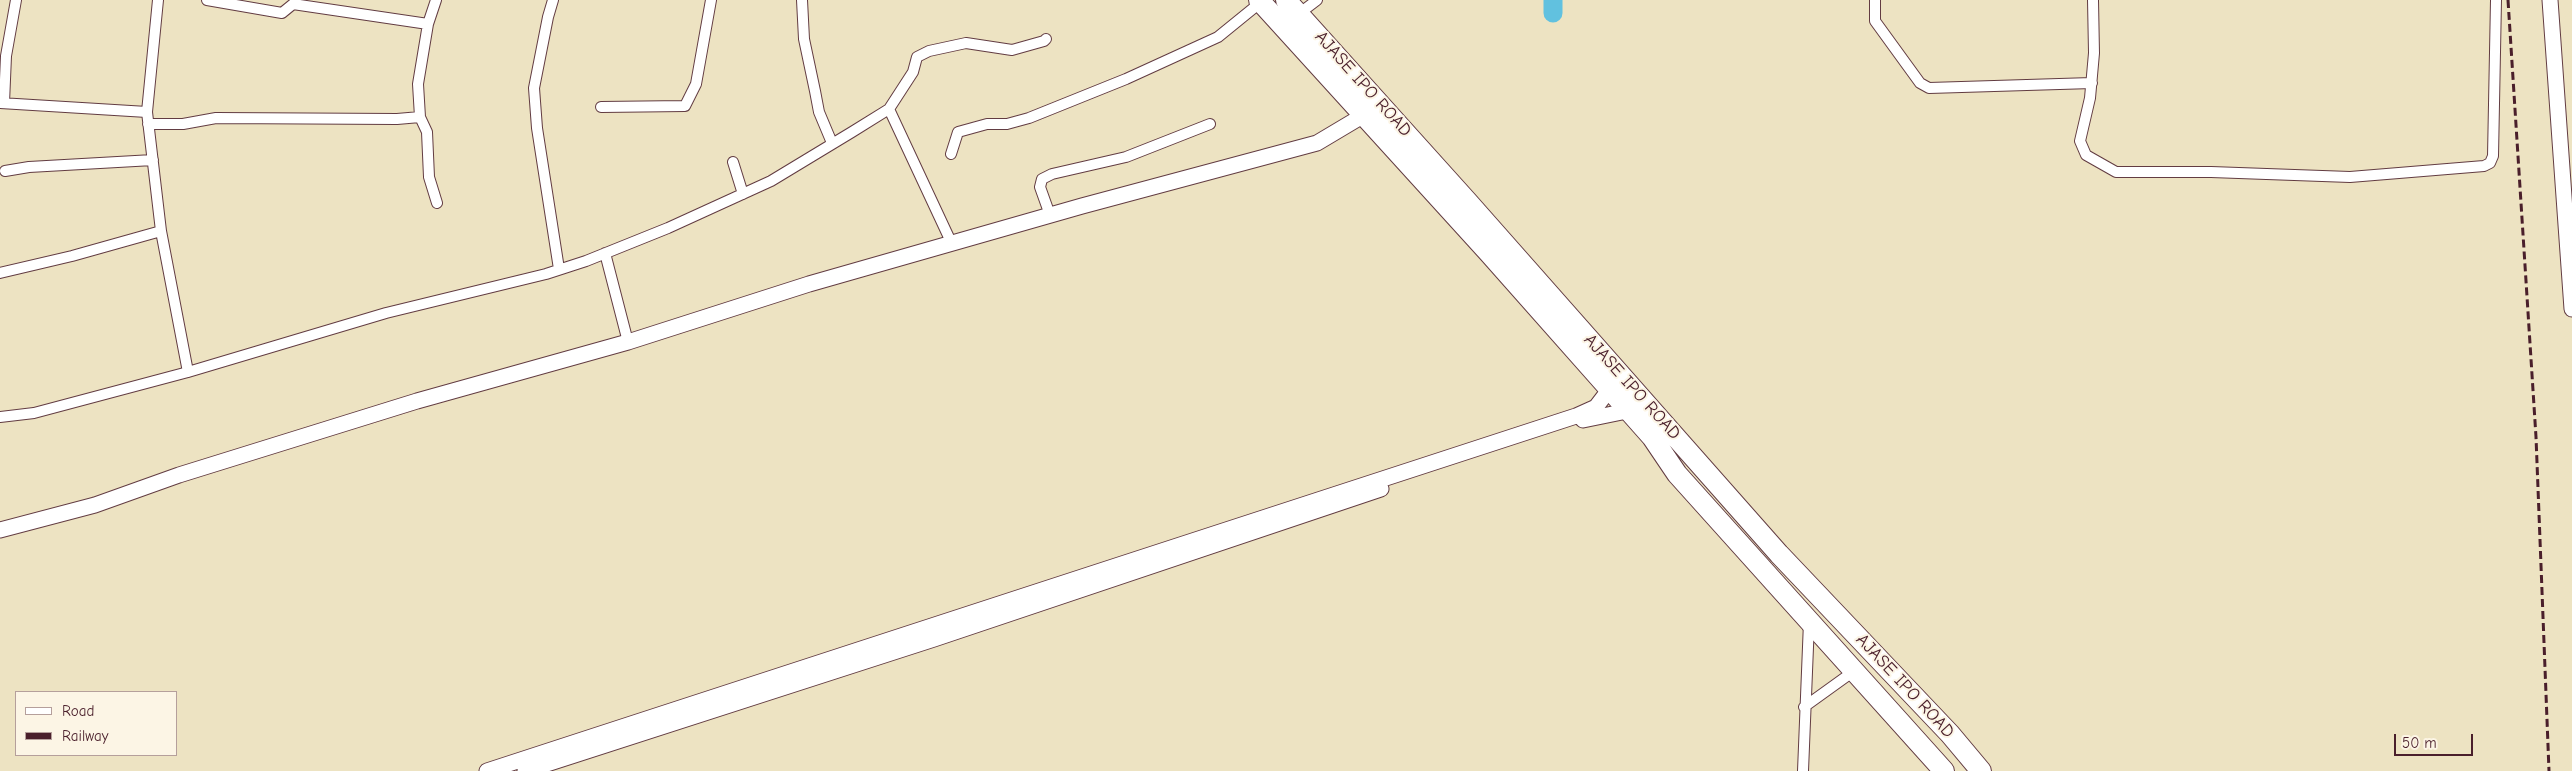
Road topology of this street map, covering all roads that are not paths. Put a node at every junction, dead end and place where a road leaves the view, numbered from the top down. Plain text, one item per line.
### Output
1 (16, 0) edge
2 (158, 0) edge
3 (206, 0) edge
4 (436, 0) edge
5 (553, 0) edge
6 (710, 0) edge
7 (802, 0) edge
8 (1317, 0) edge
9 (1875, 0) edge
10 (2093, 0) edge
11 (2496, 0) edge
12 (2550, 0) edge
13 (1260, 1) edge
14 (1293, 6) edge
15 (428, 24) junction
16 (1284, 26) junction
17 (1046, 39) dead end
18 (2092, 83) junction
19 (2, 103) edge
20 (601, 108) dead end
21 (889, 109) junction
22 (147, 112) junction
23 (1364, 115) junction
24 (420, 117) junction
25 (148, 124) junction
26 (1210, 124) dead end
27 (832, 143) junction
28 (951, 154) dead end
29 (153, 160) junction
30 (733, 162) dead end
31 (5, 171) dead end
32 (743, 194) junction
33 (437, 203) dead end
34 (1050, 215) junction
35 (161, 231) junction
36 (952, 244) junction
37 (605, 253) junction
38 (559, 269) junction
39 (0, 273) edge
40 (2572, 309) edge
41 (628, 342) junction
42 (188, 372) junction
43 (1609, 390) junction
44 (1627, 411) junction
45 (0, 417) edge
46 (0, 530) edge
47 (1809, 622) junction
48 (1854, 671) junction
49 (1804, 707) junction
50 (487, 771) edge
51 (526, 771) edge
52 (1803, 771) edge
53 (1944, 771) edge
54 (1981, 771) edge

1 - 19 street
2 - 22 street
3 - 15 street
4 - 15 street
5 - 38 street
6 - 20 street
7 - 27 street
8 - 14 street
9 - 18 street
10 - 18 street
11 - 18 street
12 - 40 street
13 - 16 highway, AJASE IPO ROAD
13 - 28 street
14 - 16 street
14 - 54 highway, AJASE IPO ROAD
15 - 24 street
16 - 23 highway, AJASE IPO ROAD
17 - 21 street
19 - 22 street
21 - 27 street
21 - 36 street
22 - 25 street
23 - 34 street
23 - 43 highway, AJASE IPO ROAD
24 - 25 street
24 - 33 street
25 - 29 street
26 - 34 street
27 - 32 street
29 - 31 street
29 - 35 street
30 - 32 street
32 - 37 street
34 - 36 street
35 - 39 street
35 - 42 street
36 - 41 street
37 - 38 street
37 - 41 street
38 - 42 street
41 - 46 street
42 - 45 street
43 - 44 highway, AJASE IPO ROAD
43 - 50 street
44 - 47 highway, AJASE IPO ROAD
44 - 51 street
47 - 48 highway, AJASE IPO ROAD
47 - 49 street
48 - 49 street
48 - 53 highway, AJASE IPO ROAD
49 - 52 street

